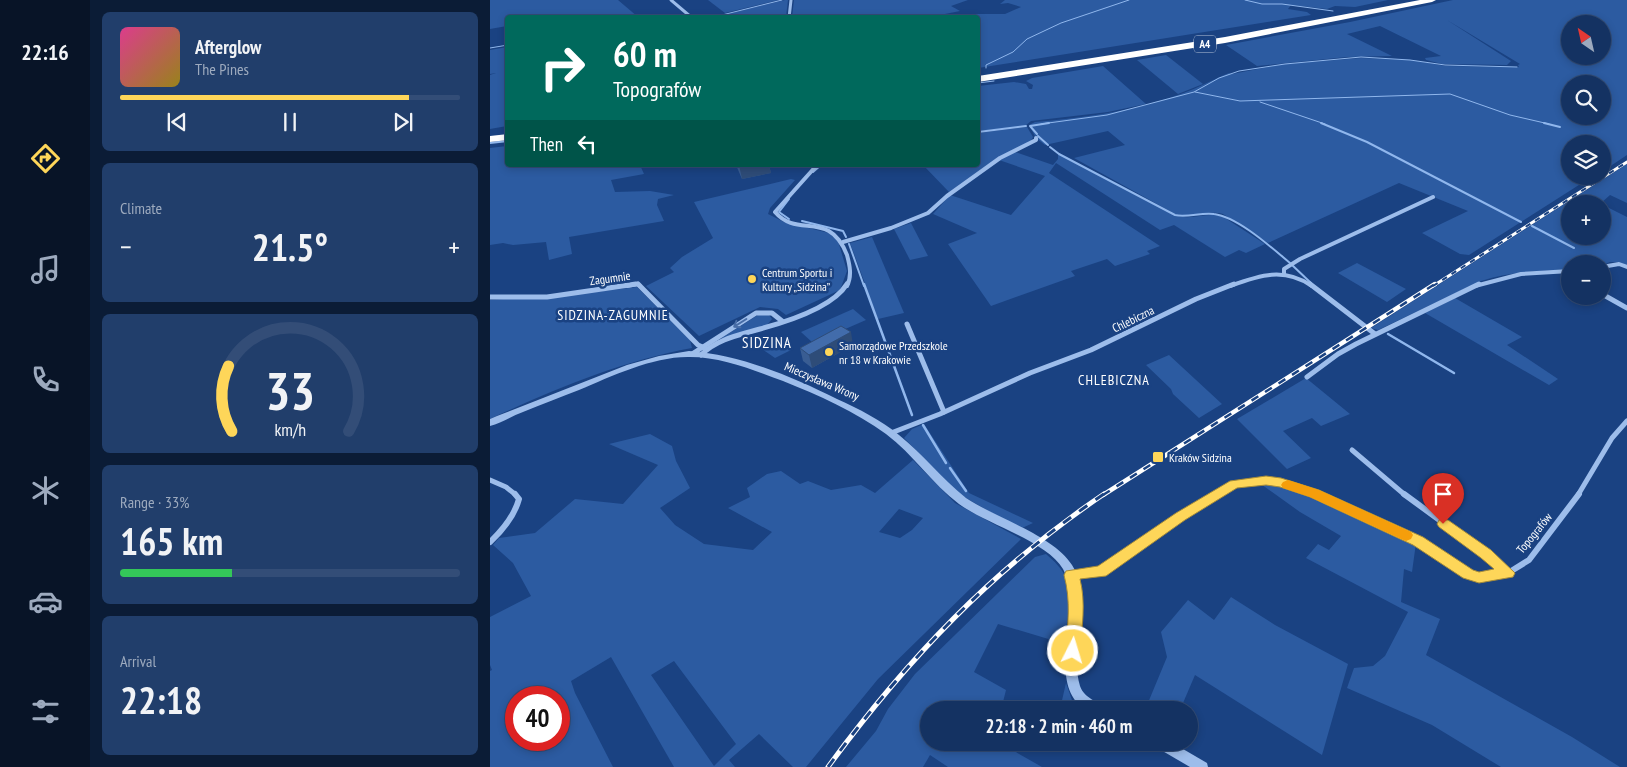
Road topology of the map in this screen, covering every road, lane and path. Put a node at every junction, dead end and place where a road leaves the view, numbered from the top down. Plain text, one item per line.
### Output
1 (671, 0) edge
2 (791, 0) edge
3 (1417, 0) edge
4 (1432, 0) edge
5 (688, 15) edge
6 (790, 15) edge
7 (980, 77) edge
8 (980, 77) edge
9 (505, 133) edge
10 (490, 135) edge
11 (505, 137) edge
12 (1036, 138) dead end
13 (490, 139) edge
14 (815, 167) edge
15 (1433, 197) dead end
16 (843, 242) junction
17 (1611, 265) edge
18 (1627, 267) edge
19 (1561, 271) edge
20 (1284, 274) junction
21 (490, 298) edge
22 (1611, 299) edge
23 (1627, 308) edge
24 (782, 321) junction
25 (906, 324) dead end
26 (1375, 334) junction
27 (700, 351) junction
28 (1307, 377) dead end
29 (944, 412) junction
30 (1627, 421) edge
31 (490, 423) edge
32 (891, 433) junction
33 (1352, 450) dead end
34 (490, 480) edge
35 (490, 542) edge
36 (1508, 573) junction
37 (1071, 575) junction
38 (1083, 701) edge
39 (1174, 751) edge
40 (1202, 767) edge

1 - 5 street
2 - 6 street
3 - 7 highway, A4
4 - 8 highway, A4
9 - 10 highway
11 - 13 highway
12 - 16 street
14 - 16 street
15 - 20 street
16 - 24 street
17 - 18 street
19 - 26 street
20 - 26 street
20 - 29 street, Chlebiczna
21 - 27 street, Zagumnie
22 - 23 street
24 - 27 street
24 -> 27 street
25 - 29 street
26 - 28 street
27 - 31 street, Mieczysława Wrony
27 - 32 street, Mieczysława Wrony
29 - 32 street, Chlebiczna
30 - 36 street, Topografów
32 - 37 street, Mieczysława Wrony
33 - 36 street
34 - 35 street
36 - 37 street, Topografów
37 - 38 street
39 - 40 street

